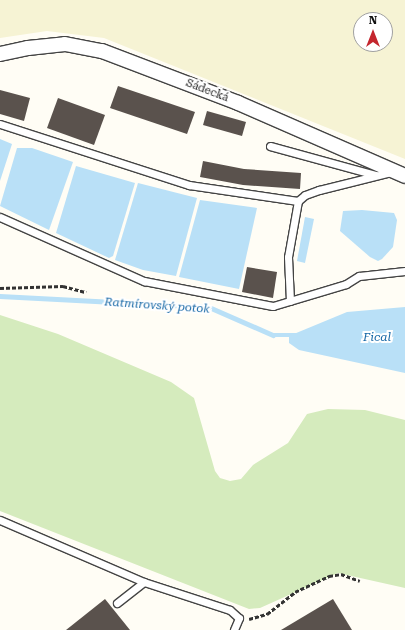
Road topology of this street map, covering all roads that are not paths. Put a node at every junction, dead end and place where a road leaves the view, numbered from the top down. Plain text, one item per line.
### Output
1 (0, 54) edge
2 (0, 124) edge
3 (270, 146) dead end
4 (399, 174) edge
5 (376, 175) junction
6 (298, 201) junction
7 (0, 217) edge
8 (405, 270) edge
9 (290, 301) junction
10 (0, 520) edge
11 (144, 582) junction
12 (118, 603) dead end
13 (234, 630) edge

1 - 4 street, Sádecká
2 - 6 lane
3 - 5 lane
4 - 5 lane
5 - 6 lane
6 - 9 lane
7 - 9 lane
8 - 9 lane
10 - 11 lane
11 - 12 lane
11 - 13 lane

